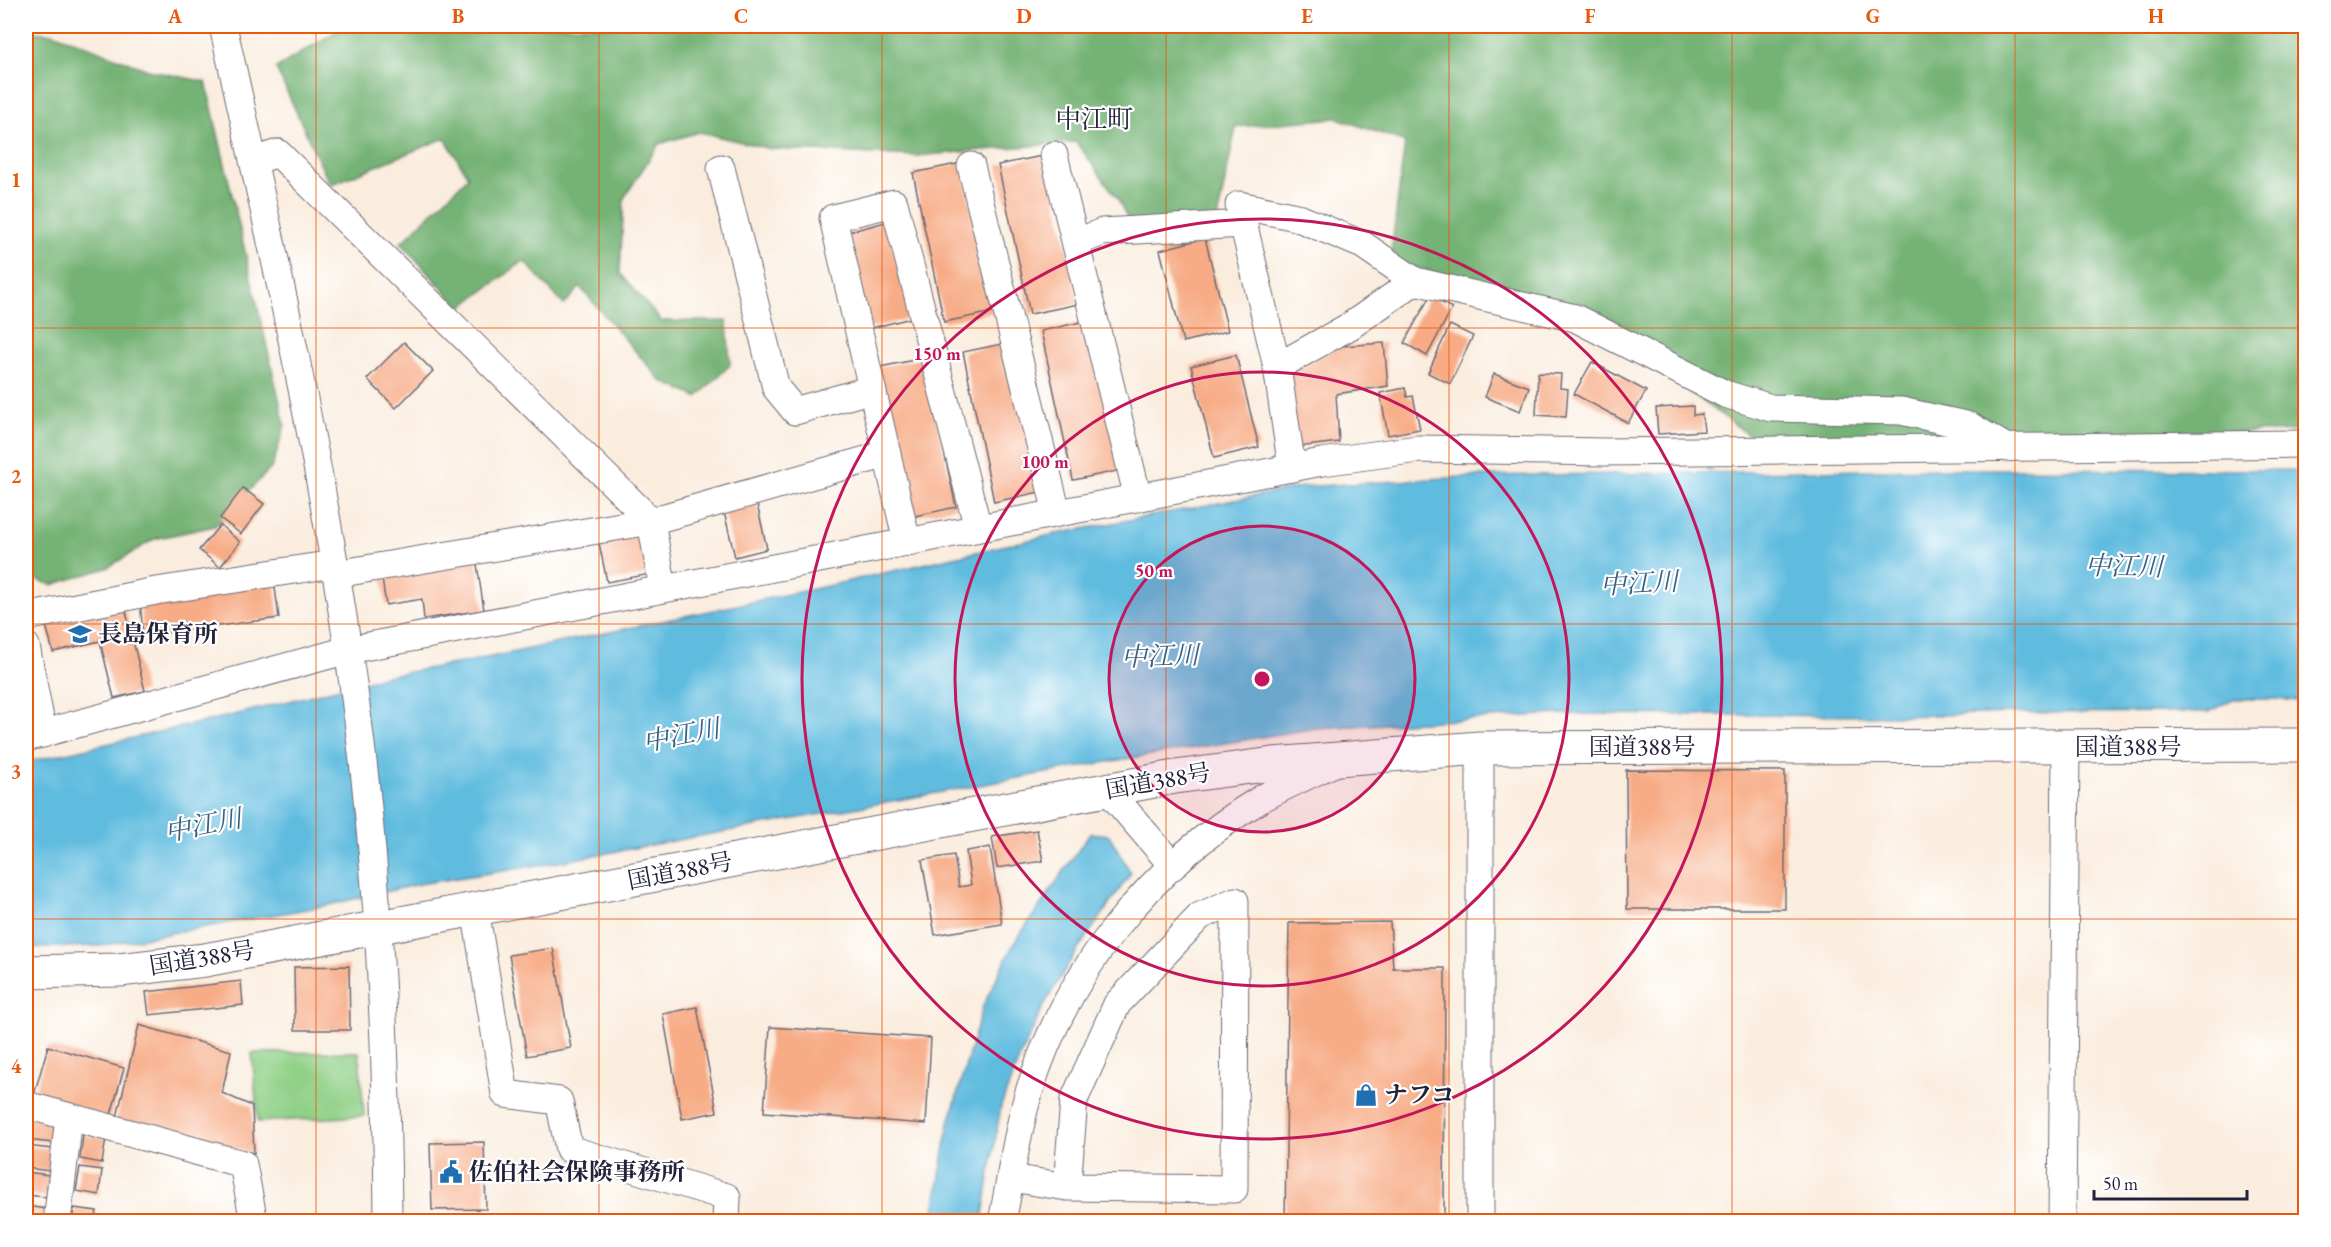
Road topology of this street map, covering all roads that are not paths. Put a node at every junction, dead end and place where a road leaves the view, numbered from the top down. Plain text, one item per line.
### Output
1 (223, 26) edge
2 (1054, 156) dead end
3 (254, 160) junction
4 (971, 166) dead end
5 (721, 168) dead end
6 (1244, 224) junction
7 (1076, 243) junction
8 (1415, 281) junction
9 (1277, 367) junction
10 (872, 389) junction
11 (2306, 444) edge
12 (2008, 449) junction
13 (887, 454) junction
14 (1292, 468) junction
15 (1138, 498) junction
16 (1057, 513) junction
17 (651, 521) junction
18 (978, 528) junction
19 (907, 542) junction
20 (335, 569) junction
21 (663, 589) junction
22 (26, 616) edge
23 (26, 646) edge
24 (350, 662) junction
25 (34, 736) edge
26 (2306, 746) edge
27 (2066, 747) junction
28 (1480, 748) junction
29 (1344, 758) junction
30 (1108, 790) junction
31 (1173, 866) junction
32 (476, 909) junction
33 (378, 919) junction
34 (26, 972) edge
35 (26, 1105) edge
36 (69, 1117) junction
37 (1011, 1178) junction
38 (1067, 1187) junction
39 (57, 1221) edge
40 (254, 1221) edge
41 (388, 1221) edge
42 (726, 1221) edge
43 (1002, 1221) edge
44 (1480, 1221) edge
45 (2062, 1221) edge

1 - 3 street
2 - 7 street
3 - 17 street
3 - 20 street
4 - 16 street
5 - 10 street
6 - 7 street
6 - 8 street
6 - 9 street
7 - 15 street
8 - 9 street
8 - 12 street
9 - 14 street
10 - 13 street
10 - 18 street
11 - 12 street
12 - 14 street
13 - 17 street
13 - 19 street
14 - 15 street
15 - 16 street
16 - 18 street
17 - 20 street
17 - 21 street
18 - 19 street
19 - 21 street
20 - 22 street
20 - 24 street
21 - 24 street
23 - 25 street
24 - 25 street
24 - 33 street
26 - 27 highway, 国道388号
27 - 28 highway, 国道388号
27 - 45 street
28 - 29 highway, 国道388号
28 - 44 street
29 - 30 highway, 国道388号
29 - 31 street
30 - 31 street
30 - 32 highway, 国道388号
31 - 37 street
32 - 33 highway, 国道388号
32 - 42 street
33 - 34 highway, 国道388号
33 - 41 street
35 - 36 street
36 - 39 street
36 - 40 street
37 - 38 street
37 - 43 street
38 - 38 street

